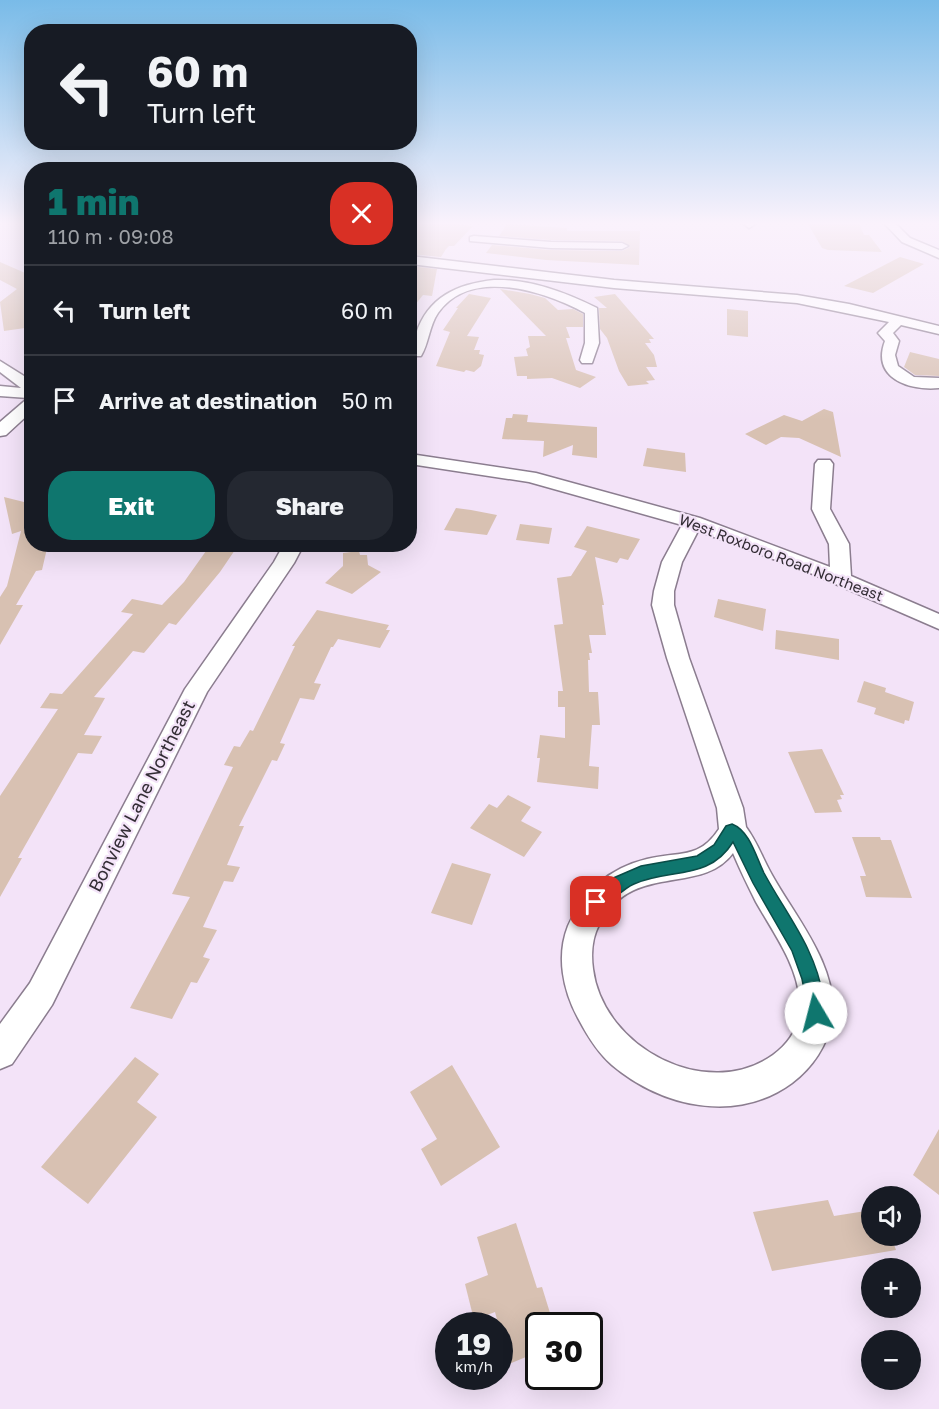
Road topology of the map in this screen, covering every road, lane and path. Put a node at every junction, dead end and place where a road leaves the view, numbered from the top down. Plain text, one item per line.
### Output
1 (463, 290) edge
2 (550, 290) edge
3 (661, 290) edge
4 (899, 319) junction
5 (939, 330) edge
6 (417, 351) edge
7 (587, 360) dead end
8 (0, 364) edge
9 (24, 383) edge
10 (939, 383) edge
11 (0, 391) edge
12 (24, 393) edge
13 (24, 409) edge
14 (0, 431) edge
15 (417, 460) edge
16 (824, 464) dead end
17 (693, 522) junction
18 (290, 552) edge
19 (841, 579) junction
20 (939, 622) edge
21 (732, 831) junction
22 (0, 1052) edge

1 - 6 street
2 - 7 street
3 - 4 street
4 - 5 street
4 - 10 street
8 - 9 street
11 - 12 street
13 - 14 street
15 - 17 street, West Roxboro Road Northeast
16 - 19 street
17 - 19 street, West Roxboro Road Northeast
17 - 21 street
18 - 22 street, Bonview Lane Northeast
19 - 20 street, West Roxboro Road Northeast
21 - 21 street

